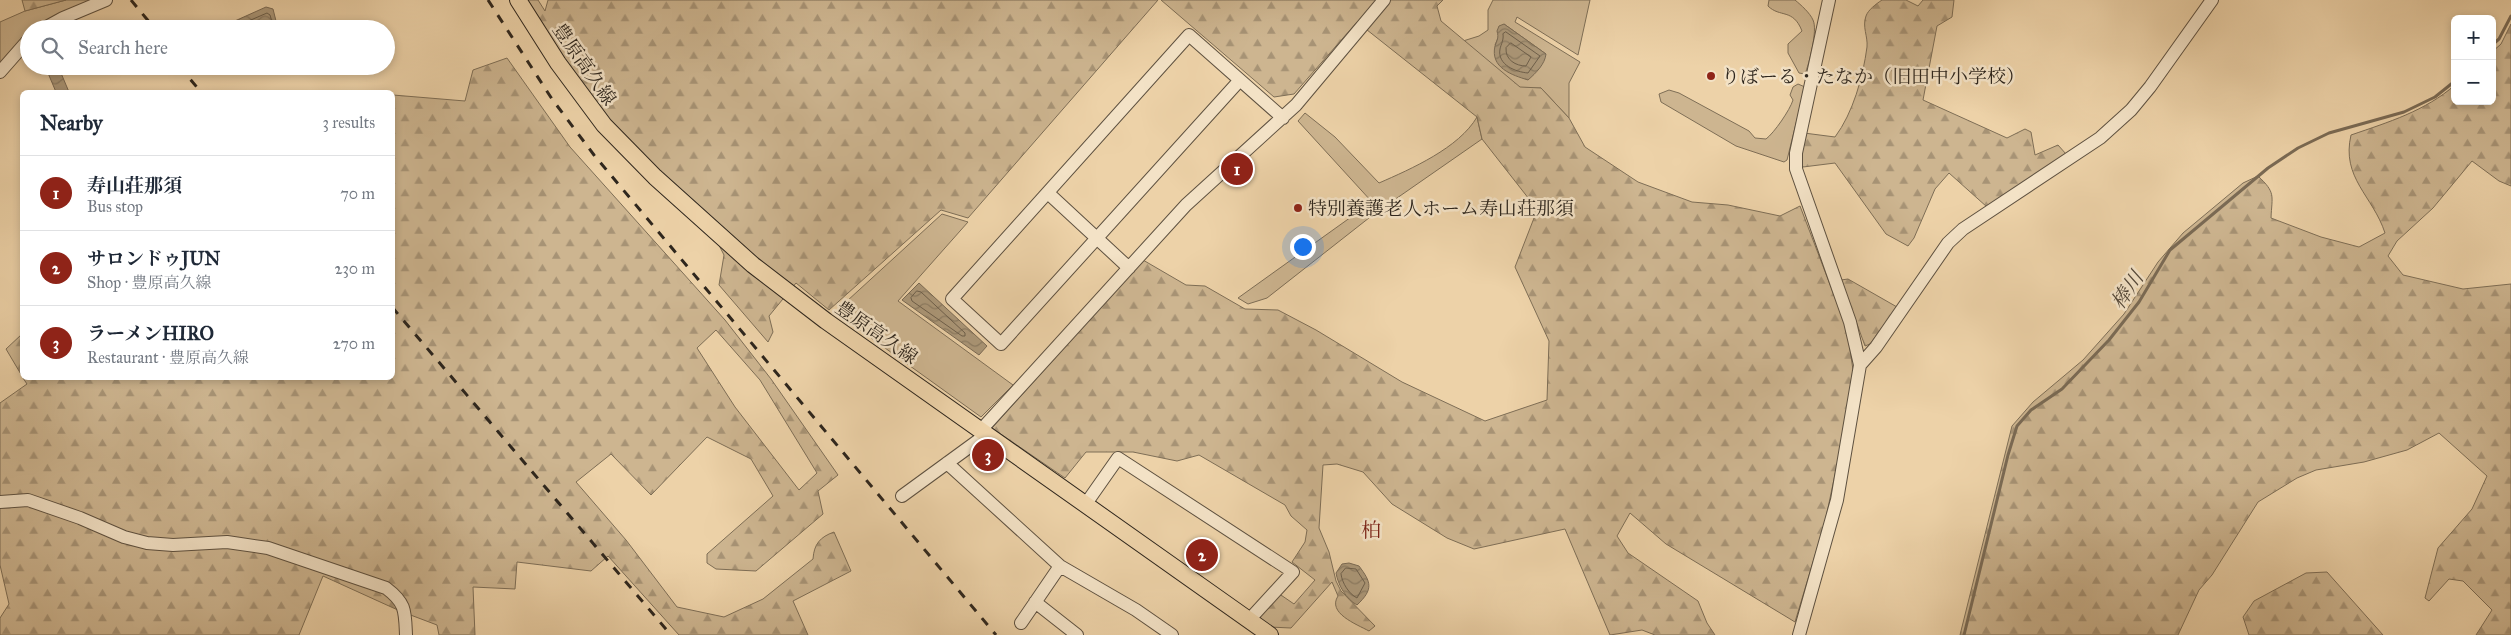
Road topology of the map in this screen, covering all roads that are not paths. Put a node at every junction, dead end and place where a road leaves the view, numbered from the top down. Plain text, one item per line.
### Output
1 (106, 0) edge
2 (518, 0) edge
3 (1384, 0) edge
4 (1829, 0) edge
5 (2212, 0) edge
6 (59, 20) edge
7 (20, 49) edge
8 (0, 72) edge
9 (1240, 80) junction
10 (1282, 118) junction
11 (1048, 193) junction
12 (1097, 237) junction
13 (1129, 268) junction
14 (1860, 365) junction
15 (984, 432) junction
16 (947, 463) junction
17 (902, 496) dead end
18 (0, 502) edge
19 (1085, 505) junction
20 (1060, 566) junction
21 (1035, 602) junction
22 (1249, 620) junction
23 (1021, 622) dead end
24 (406, 635) edge
25 (1077, 635) edge
26 (1172, 635) edge
27 (1270, 635) edge
28 (1799, 635) edge

1 - 6 street
2 - 15 main road, 豊原高久線
3 - 10 street
4 - 14 street
5 - 14 street
7 - 8 street
9 - 10 street
9 - 11 street
9 - 12 street
10 - 13 street
11 - 12 street
11 - 12 street
12 - 13 street
13 - 15 street
14 - 28 street
15 - 16 street
15 - 19 main road, 豊原高久線
16 - 17 street
16 - 20 street
18 - 24 street
19 - 22 main road, 豊原高久線
19 - 22 street
20 - 21 street
20 - 26 street
21 - 23 street
21 - 25 street
22 - 27 main road, 豊原高久線

